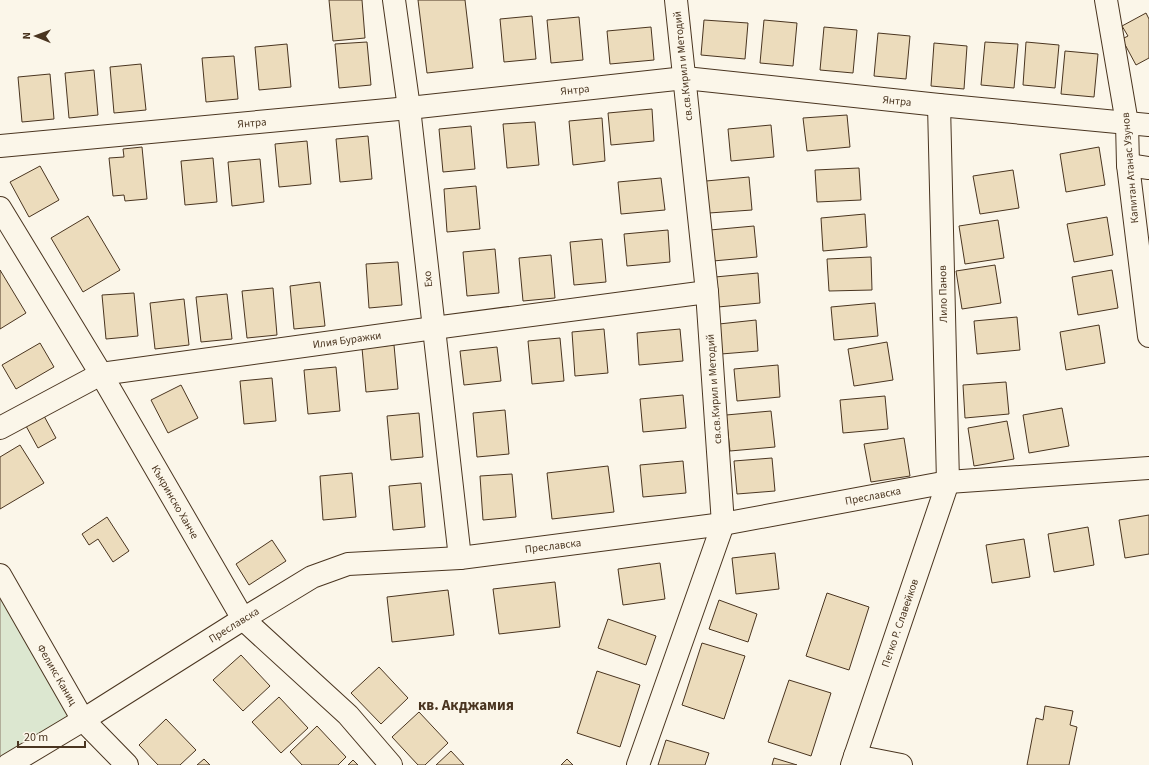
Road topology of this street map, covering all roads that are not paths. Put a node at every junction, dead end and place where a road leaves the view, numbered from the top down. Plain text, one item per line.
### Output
1 (394, 0) edge
2 (676, 0) edge
3 (1106, 0) edge
4 (685, 78) junction
5 (938, 105) junction
6 (409, 108) junction
7 (1127, 123) junction
8 (1149, 125) edge
9 (0, 146) edge
10 (1138, 166) edge
11 (0, 208) edge
12 (707, 292) junction
13 (434, 328) junction
14 (1149, 336) edge
15 (101, 374) junction
16 (0, 428) edge
17 (1149, 468) edge
18 (948, 482) junction
19 (723, 524) junction
20 (460, 558) junction
21 (0, 575) edge
22 (243, 619) junction
23 (83, 720) junction
24 (853, 760) edge
25 (8, 765) edge
26 (127, 765) edge
27 (391, 765) edge
28 (638, 765) edge
29 (902, 765) edge

1 - 6 street, Ехо
2 - 4 street, св.св.Кирил и Методий
3 - 7 street, Капитан Атанас Узунов
4 - 5 street, Янтра
4 - 6 street, Янтра
4 - 12 street, св.св.Кирил и Методий
5 - 7 street, Янтра
5 - 18 street, Лило Панов
6 - 9 street, Янтра
6 - 13 street, Ехо
7 - 8 street, Янтра
7 - 10 street, Капитан Атанас Узунов
10 - 14 street, Капитан Атанас Узунов
11 - 15 street, Къкринско Ханче
12 - 13 street, Илия Буражки
12 - 19 street, св.св.Кирил и Методий
13 - 15 street, Илия Буражки
13 - 20 street, Ехо
15 - 16 street, Илия Буражки
15 - 22 street, Къкринско Ханче
17 - 18 street, Преславска
18 - 19 street, Преславска
18 - 24 street, Петко Р. Славейков
19 - 20 street, Преславска
19 - 28 street, св.св.Кирил и Методий
20 - 22 street, Преславска
21 - 23 street, Феликс Каниц
22 - 23 street, Преславска
22 - 27 street, Къкринско Ханче
23 - 25 street, Преславска
23 - 26 street, Феликс Каниц
24 - 29 street

